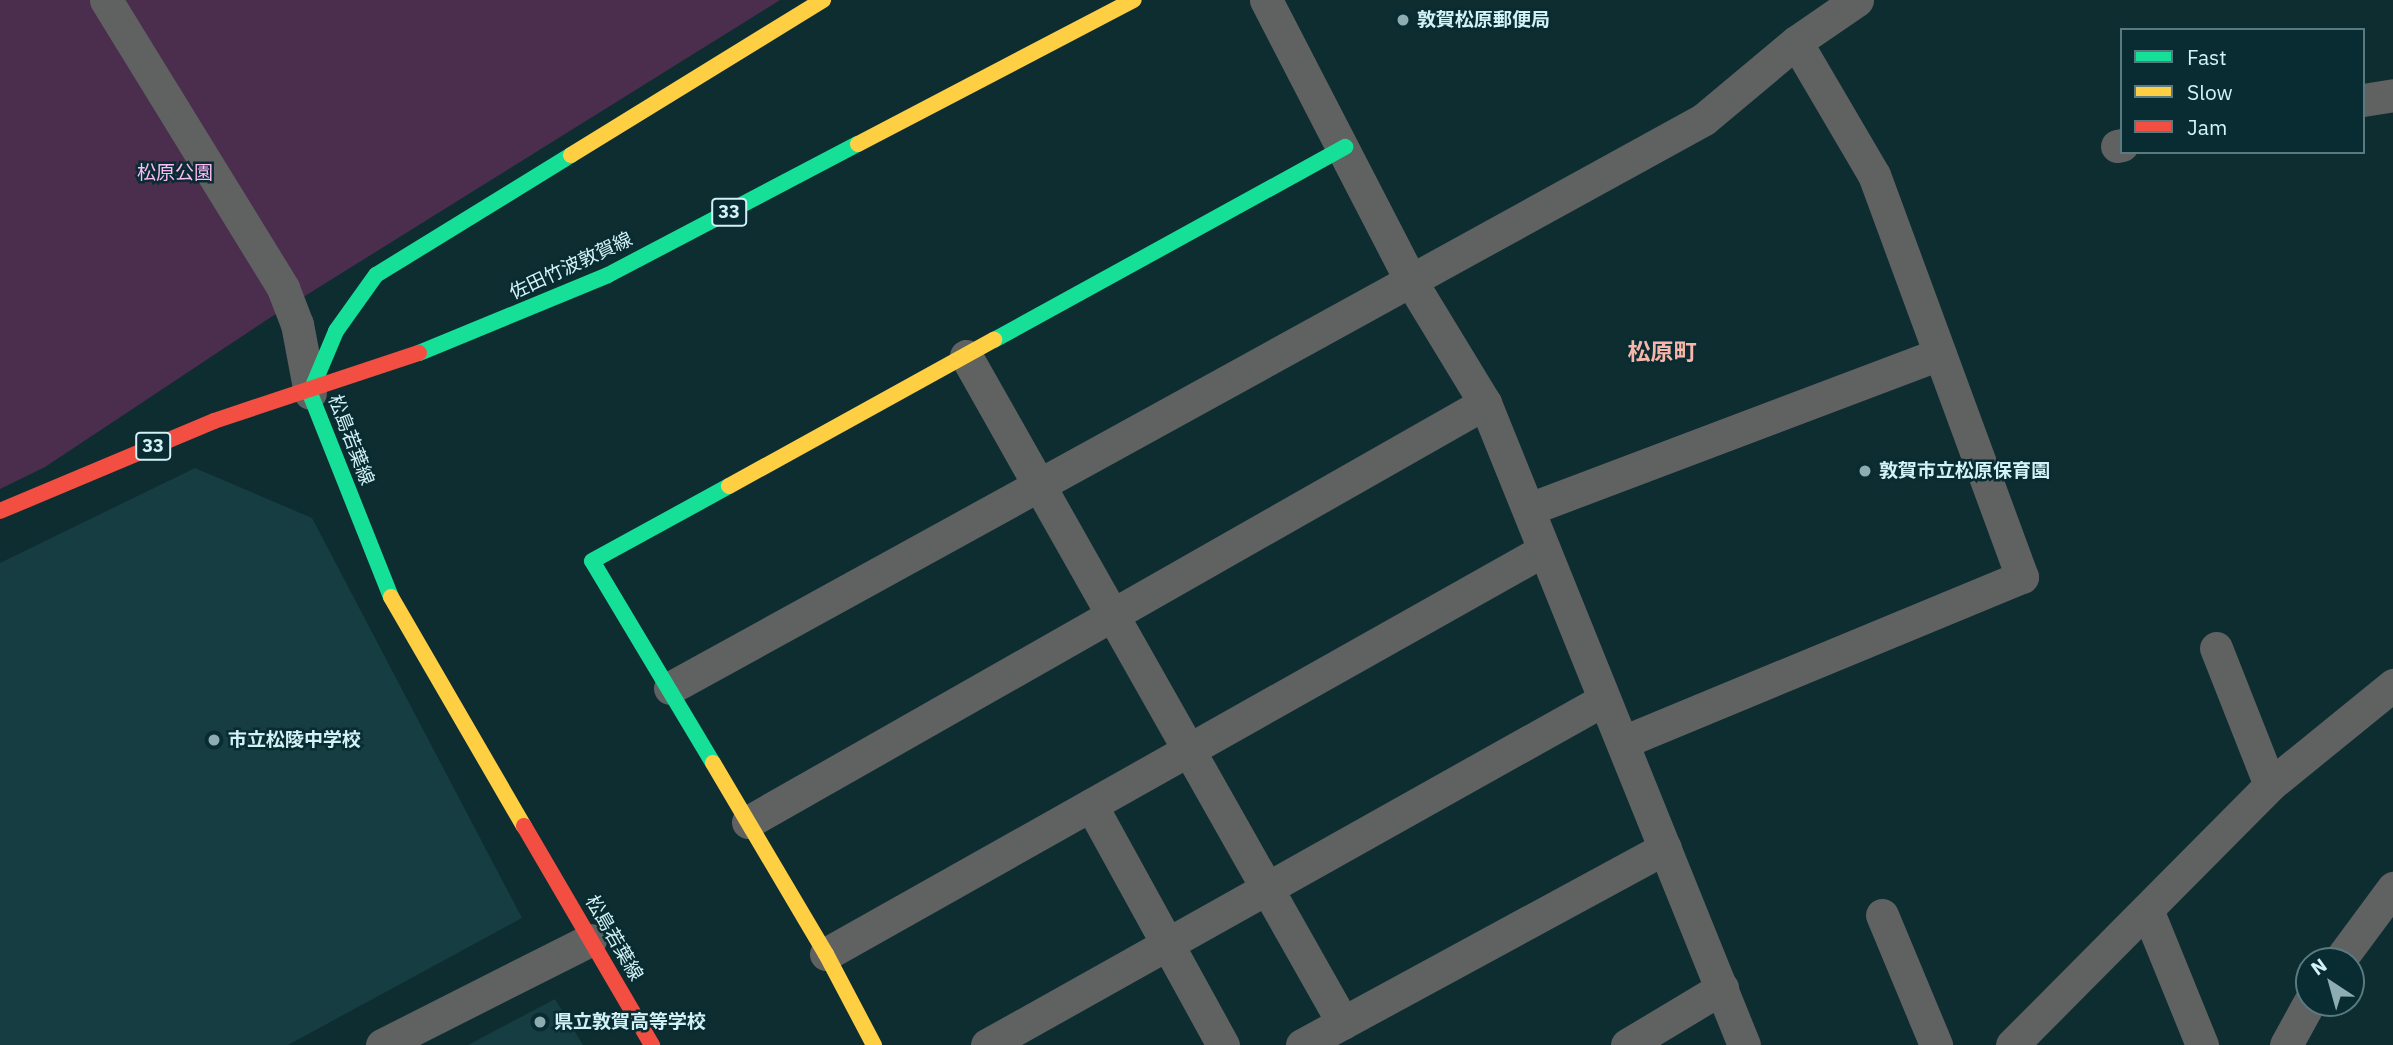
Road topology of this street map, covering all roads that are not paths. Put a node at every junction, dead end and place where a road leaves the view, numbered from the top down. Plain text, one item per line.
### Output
1 (106, 0) edge
2 (823, 0) edge
3 (1134, 0) edge
4 (1266, 0) edge
5 (1857, 0) edge
6 (1796, 42) junction
7 (2393, 95) edge
8 (2365, 100) edge
9 (1345, 147) junction
10 (1412, 283) junction
11 (1940, 354) junction
12 (966, 356) junction
13 (310, 393) junction
14 (1485, 403) junction
15 (1039, 486) junction
16 (1529, 509) junction
17 (0, 511) edge
18 (1544, 550) junction
19 (1111, 616) junction
20 (2216, 648) dead end
21 (2393, 685) edge
22 (670, 688) junction
23 (1603, 700) junction
24 (1623, 742) junction
25 (1188, 751) junction
26 (2270, 785) junction
27 (1091, 806) junction
28 (748, 822) junction
29 (1665, 848) junction
30 (1269, 885) junction
31 (2393, 888) edge
32 (2148, 912) junction
33 (1882, 915) dead end
34 (590, 940) junction
35 (1163, 943) junction
36 (2349, 947) edge
37 (826, 954) junction
38 (1722, 988) junction
39 (2301, 1017) edge
40 (1343, 1023) junction
41 (382, 1045) edge
42 (652, 1045) edge
43 (874, 1045) edge
44 (987, 1045) edge
45 (1223, 1045) edge
46 (1302, 1045) edge
47 (1627, 1045) edge
48 (1744, 1045) edge
49 (1936, 1045) edge
50 (2012, 1045) edge
51 (2202, 1045) edge
52 (2286, 1045) edge

1 - 13 street
2 - 13 main road, 松島若葉線
3 - 13 main road, 佐田竹波敦賀線 / 33
4 - 9 street
5 - 6 street
6 - 10 street
6 - 11 street
7 - 8 street
9 - 10 street
9 - 12 main road
10 - 14 street
10 - 15 street
11 - 16 street
11 - 24 street
12 - 15 street
12 - 22 main road
13 - 17 main road, 佐田竹波敦賀線 / 33
13 - 34 main road, 松島若葉線
14 - 16 street
14 - 19 street
15 - 19 street
15 - 22 street
16 - 18 street
18 - 23 street
18 - 25 street
19 - 25 street
19 - 28 street
20 - 26 street
21 - 26 street
22 - 28 main road
23 - 24 street
23 - 30 street
24 - 29 street
25 - 27 street
25 - 30 street
26 - 32 street
27 - 35 street
27 - 37 street
28 - 37 main road
29 - 38 street
29 - 40 street
30 - 35 street
30 - 40 street
31 - 36 street
32 - 50 street
32 - 51 street
33 - 49 street
34 - 41 street
34 - 42 main road, 松島若葉線
35 - 44 street
35 - 45 street
37 - 43 main road
38 - 47 street
38 - 48 street
39 - 52 street
40 - 46 street

